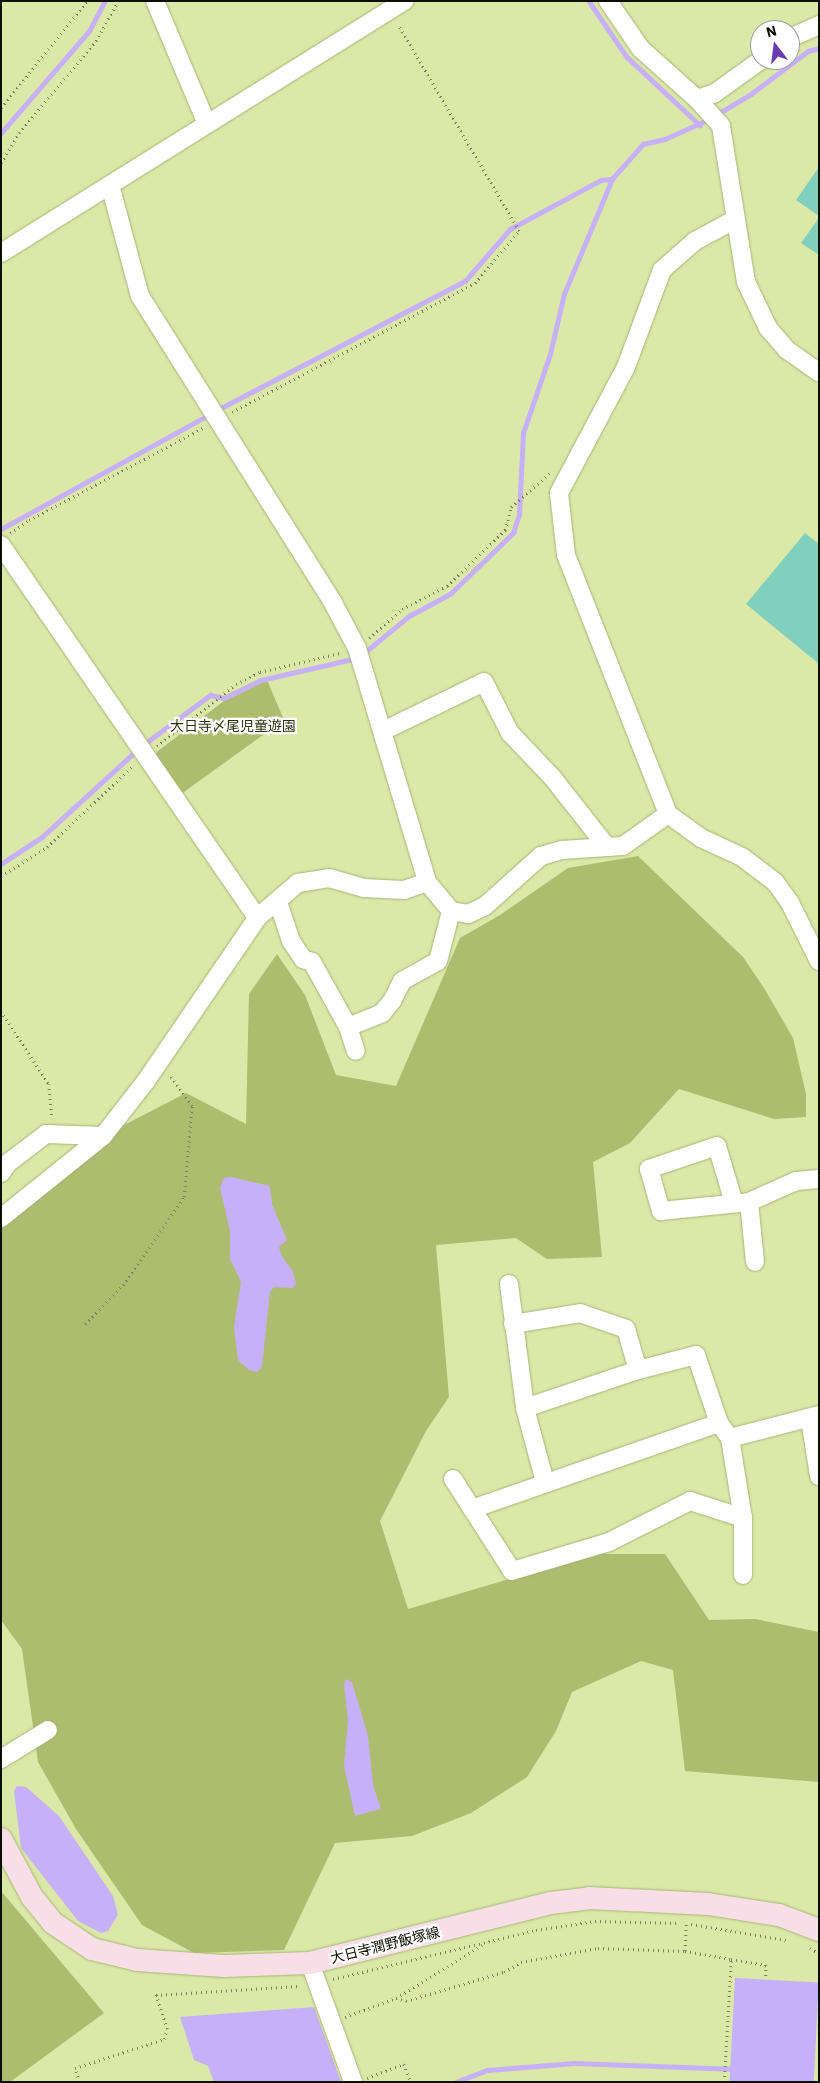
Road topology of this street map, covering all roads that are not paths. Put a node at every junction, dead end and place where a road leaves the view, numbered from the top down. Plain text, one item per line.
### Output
1 (156, 1) edge
2 (405, 1) edge
3 (608, 1) edge
4 (819, 25) edge
5 (800, 34) edge
6 (750, 68) edge
7 (697, 99) junction
8 (206, 122) junction
9 (110, 185) junction
10 (734, 220) junction
11 (1, 253) edge
12 (819, 372) edge
13 (5, 540) edge
14 (384, 731) junction
15 (668, 814) junction
16 (607, 847) junction
17 (427, 882) junction
18 (278, 902) junction
19 (450, 911) junction
20 (257, 918) junction
21 (819, 960) edge
22 (348, 1027) junction
23 (356, 1050) dead end
24 (104, 1136) junction
25 (1, 1173) edge
26 (819, 1179) edge
27 (739, 1203) junction
28 (1, 1218) edge
29 (755, 1262) dead end
30 (509, 1284) dead end
31 (513, 1324) junction
32 (638, 1370) junction
33 (525, 1408) junction
34 (814, 1417) edge
35 (719, 1423) junction
36 (730, 1438) junction
37 (819, 1476) edge
38 (453, 1479) dead end
39 (545, 1482) junction
40 (472, 1509) junction
41 (743, 1518) junction
42 (743, 1575) dead end
43 (48, 1730) dead end
44 (1, 1759) edge
45 (1, 1839) edge
46 (811, 1937) edge
47 (310, 1963) junction
48 (353, 2082) edge

1 - 8 street
2 - 8 street
3 - 7 street
4 - 5 street
6 - 7 street
7 - 10 street
8 - 9 street
9 - 11 street
9 - 14 street
10 - 12 street
10 - 15 street
13 - 20 street
14 - 16 street
14 - 17 street
15 - 16 street
15 - 21 street
16 - 19 street
17 - 18 street
17 - 19 street
18 - 20 street
18 - 22 street
19 - 22 street
20 - 24 street
22 - 23 street
24 - 25 street
24 - 28 street
26 - 27 street
27 - 27 street
27 - 29 street
30 - 31 street
31 - 32 street
31 - 33 street
32 - 33 street
32 - 35 street
33 - 39 street
34 - 36 street
34 - 37 street
35 - 36 street
35 - 39 street
36 - 41 street
38 - 40 street
39 - 40 street
40 - 41 street
41 - 42 street
43 - 44 street
45 - 47 main road, 大日寺潤野飯塚線
46 - 47 main road, 大日寺潤野飯塚線
47 - 48 street

